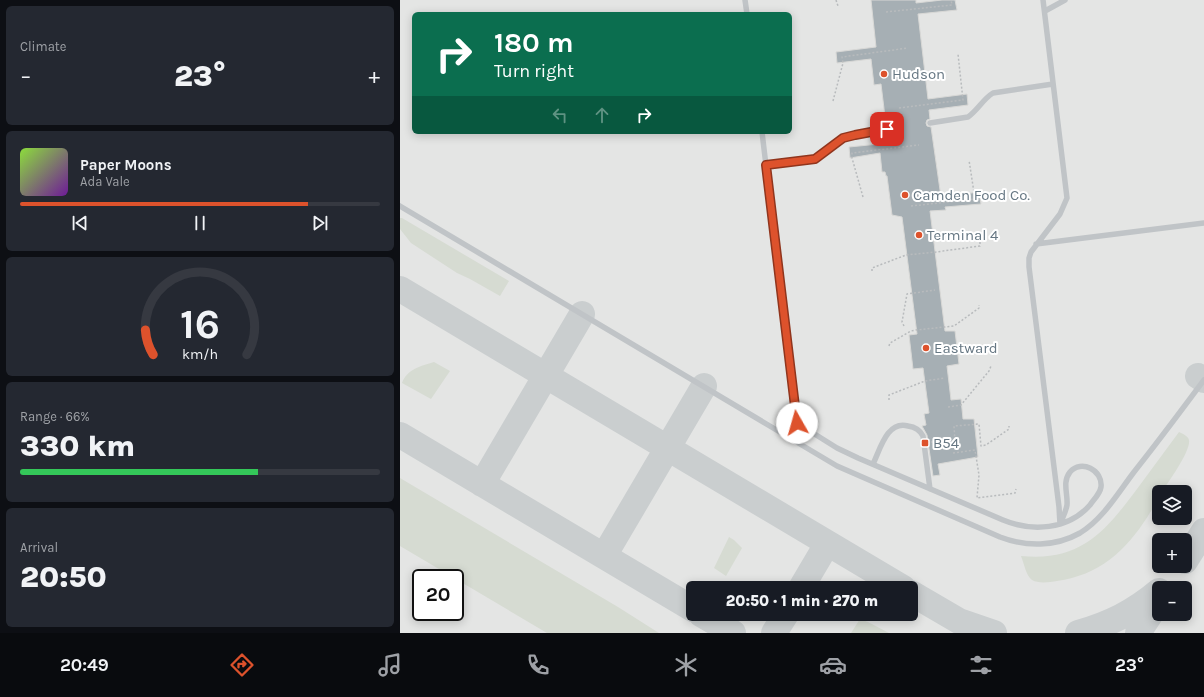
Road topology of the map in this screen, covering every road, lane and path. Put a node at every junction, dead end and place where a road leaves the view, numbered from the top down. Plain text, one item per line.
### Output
1 (745, 0) edge
2 (836, 0) edge
3 (951, 0) edge
4 (1043, 0) edge
5 (1065, 0) edge
6 (838, 6) dead end
7 (1045, 11) junction
8 (747, 12) edge
9 (886, 12) dead end
10 (908, 48) dead end
11 (958, 54) dead end
12 (1053, 84) junction
13 (833, 101) dead end
14 (899, 108) dead end
15 (930, 123) dead end
16 (887, 129) dead end
17 (762, 134) edge
18 (919, 145) dead end
19 (969, 160) dead end
20 (766, 165) junction
21 (863, 197) dead end
22 (400, 206) edge
23 (911, 206) dead end
24 (1204, 223) edge
25 (980, 242) dead end
26 (1036, 244) junction
27 (872, 271) dead end
28 (935, 290) dead end
29 (979, 305) dead end
30 (904, 326) dead end
31 (889, 346) dead end
32 (991, 366) dead end
33 (945, 378) dead end
34 (1204, 380) edge
35 (889, 400) dead end
36 (948, 407) dead end
37 (797, 423) junction
38 (1009, 426) dead end
39 (930, 442) dead end
40 (941, 442) dead end
41 (952, 442) dead end
42 (799, 443) junction
43 (953, 453) dead end
44 (873, 464) junction
45 (930, 489) junction
46 (1016, 489) dead end
47 (1060, 524) junction

1 - 8 lane
2 - 6 path
3 - 9 path
4 - 7 lane
5 - 7 lane
7 - 12 lane
10 - 13 path
11 - 14 path
12 - 15 lane
12 - 26 lane
16 - 20 lane
17 - 20 lane
18 - 21 path
19 - 23 path
20 - 37 lane
22 - 42 lane
24 - 26 lane
25 - 27 path
26 - 47 lane
28 - 30 path
29 - 31 path
32 - 36 path
33 - 35 path
34 - 42 lane
37 - 42 lane
37 - 44 lane
38 - 41 path
39 - 40 path
43 - 46 path
44 - 45 lane
44 - 45 lane
45 - 47 lane
47 - 47 lane

